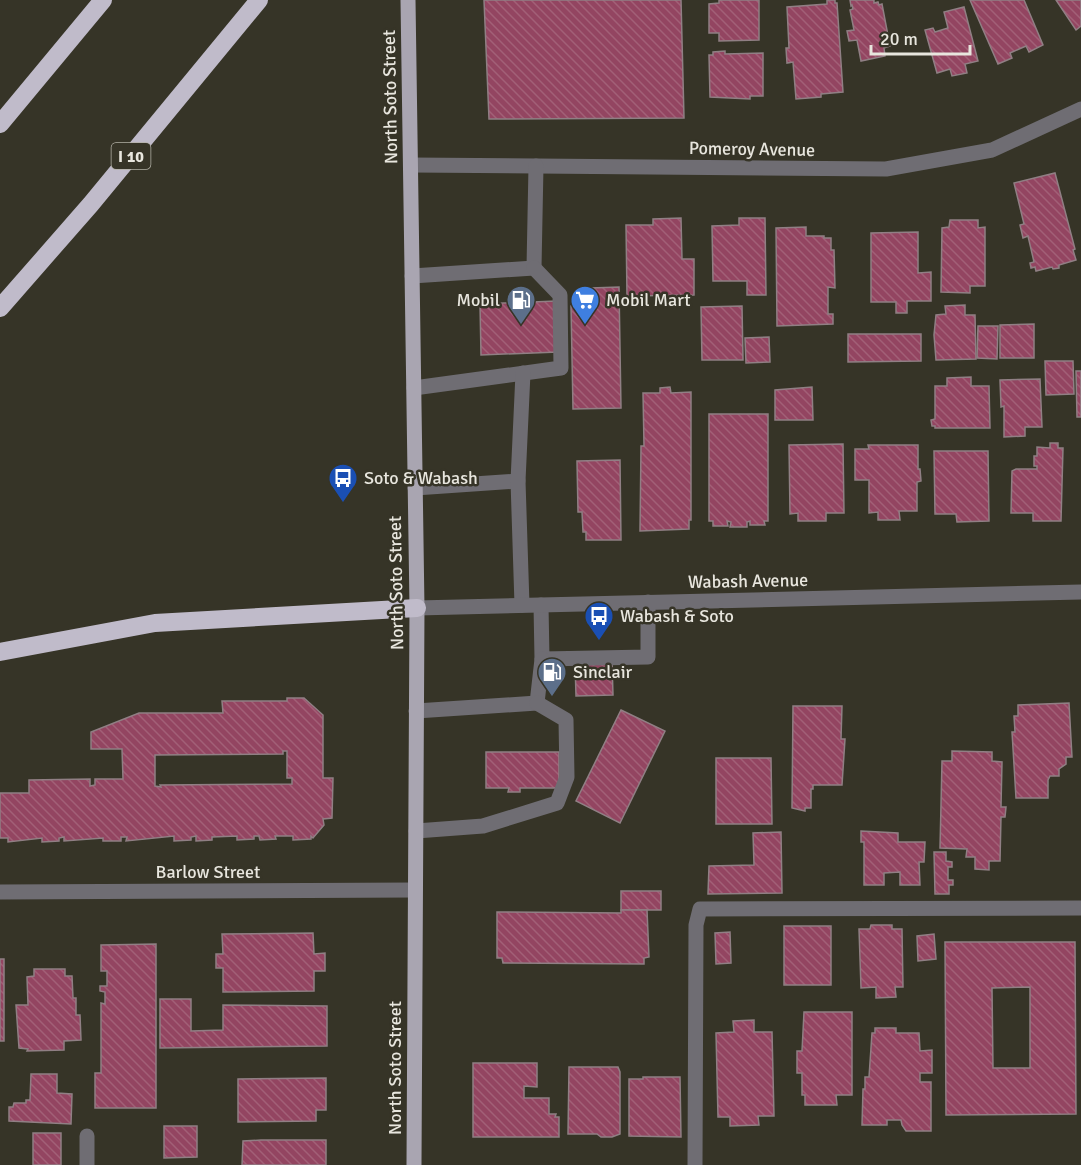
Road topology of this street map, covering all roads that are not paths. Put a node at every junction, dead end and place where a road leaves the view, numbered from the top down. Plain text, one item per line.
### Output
1 (103, 0) edge
2 (259, 0) edge
3 (408, 0) edge
4 (1081, 109) edge
5 (0, 124) edge
6 (411, 165) junction
7 (536, 166) junction
8 (534, 268) junction
9 (412, 276) junction
10 (0, 308) edge
11 (523, 373) junction
12 (414, 388) junction
13 (518, 481) junction
14 (415, 488) junction
15 (1081, 592) edge
16 (648, 602) junction
17 (522, 605) junction
18 (542, 605) junction
19 (417, 608) junction
20 (0, 652) edge
21 (542, 659) junction
22 (537, 703) junction
23 (416, 711) junction
24 (416, 831) junction
25 (416, 890) junction
26 (0, 892) edge
27 (1081, 908) edge
28 (87, 1136) dead end
29 (87, 1165) edge
30 (414, 1165) edge
31 (695, 1165) edge

1 - 5 highway
2 - 10 highway, I 10
3 - 6 main road, North Soto Street
4 - 7 street, Pomeroy Avenue
6 - 7 street, Pomeroy Avenue
6 - 9 main road, North Soto Street
7 - 8 street
8 - 9 street
8 - 11 street
9 - 12 main road, North Soto Street
11 - 12 street
11 - 13 street
12 - 14 main road, North Soto Street
13 - 14 street
13 - 17 street
14 - 19 main road, North Soto Street
15 - 16 street, Wabash Avenue
16 - 18 street, Wabash Avenue
16 - 21 street
17 - 18 street, Wabash Avenue
17 - 19 street, Wabash Avenue
18 - 21 street
19 - 20 highway
19 - 23 main road, North Soto Street
21 - 22 street
22 - 23 street
22 - 24 street
23 - 24 main road, North Soto Street
24 - 25 main road, North Soto Street
25 - 26 street, Barlow Street
25 - 30 main road, North Soto Street
27 - 31 street
28 - 29 street

